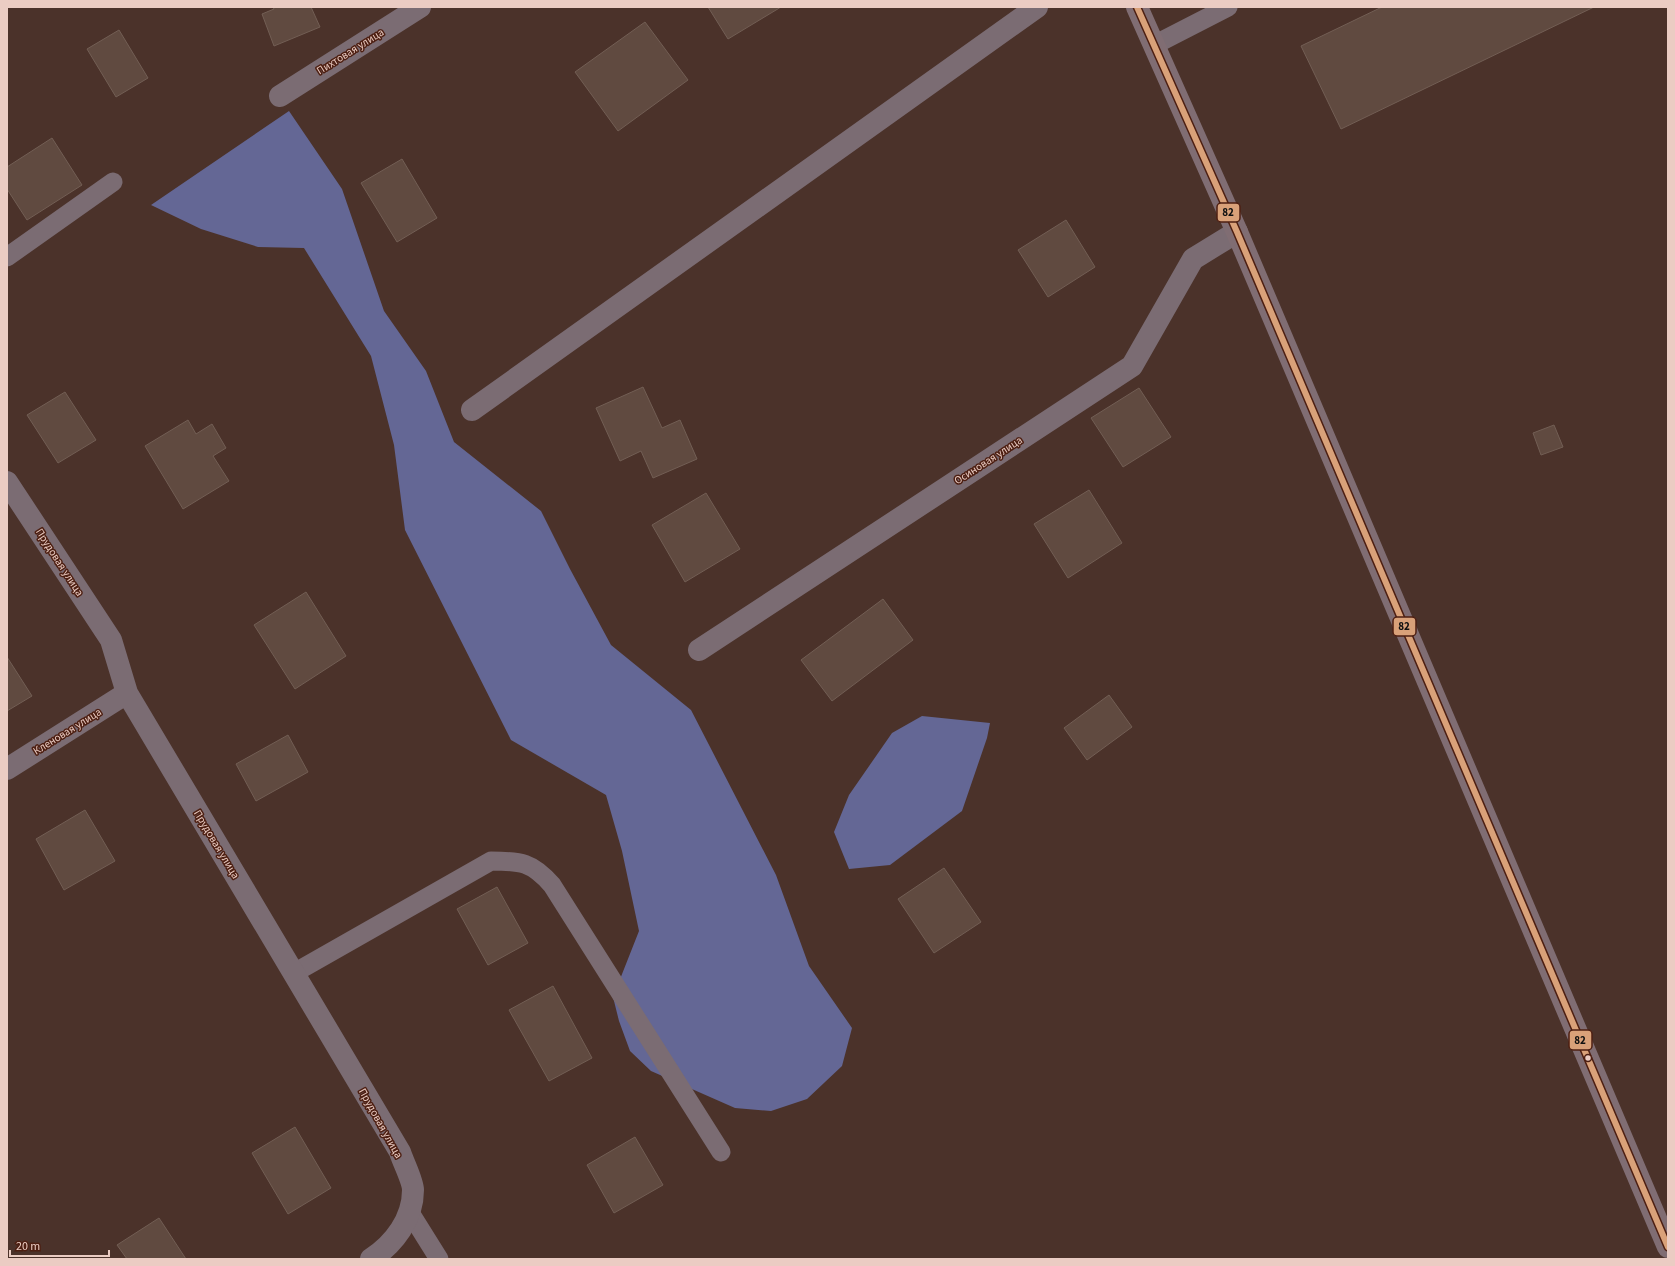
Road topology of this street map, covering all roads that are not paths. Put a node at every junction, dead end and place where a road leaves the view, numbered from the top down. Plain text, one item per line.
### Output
1 (420, 7) edge
2 (1037, 7) edge
3 (1137, 7) edge
4 (1228, 7) edge
5 (1154, 45) junction
6 (280, 96) dead end
7 (113, 182) dead end
8 (1237, 232) junction
9 (7, 257) edge
10 (472, 410) dead end
11 (7, 482) edge
12 (699, 650) dead end
13 (127, 693) junction
14 (7, 769) edge
15 (294, 973) junction
16 (721, 1152) dead end
17 (409, 1211) junction
18 (1668, 1247) edge
19 (371, 1259) edge
20 (439, 1259) edge

1 - 6 street, Пихтовая улица
2 - 10 street
3 - 5 street
4 - 5 lane
5 - 8 street
7 - 9 lane
8 - 12 street, Осиновая улица
8 - 18 street
11 - 13 street, Прудовая улица
13 - 14 street, Кленовая улица
13 - 15 street, Прудовая улица
15 - 16 lane
15 - 17 street, Прудовая улица
17 - 19 street, Прудовая улица
17 - 20 lane

